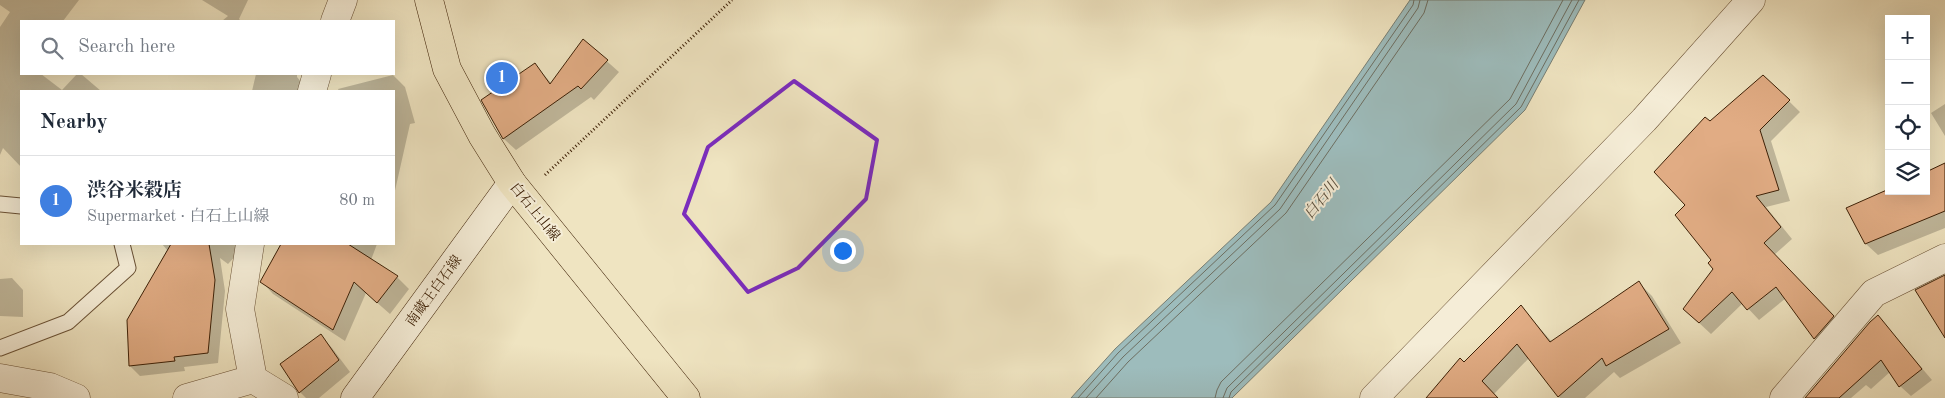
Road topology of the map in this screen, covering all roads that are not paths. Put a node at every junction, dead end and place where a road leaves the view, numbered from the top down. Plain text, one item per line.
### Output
1 (343, 0) edge
2 (429, 0) edge
3 (1751, 0) edge
4 (335, 20) edge
5 (318, 75) edge
6 (312, 90) edge
7 (520, 194) junction
8 (0, 204) edge
9 (20, 206) edge
10 (122, 245) edge
11 (250, 245) edge
12 (1945, 258) edge
13 (0, 348) edge
14 (0, 378) edge
15 (253, 379) junction
16 (76, 398) edge
17 (187, 398) edge
18 (284, 398) edge
19 (355, 398) edge
20 (686, 398) edge
21 (1374, 398) edge
22 (1784, 398) edge

1 - 4 street
2 - 7 main road, 白石上山線
3 - 21 street
5 - 6 street
7 - 19 street, 南蔵王白石線
7 - 20 main road, 白石上山線
8 - 9 lane
10 - 13 lane
11 - 15 street
12 - 22 street
14 - 16 street
15 - 17 street
15 - 18 street

